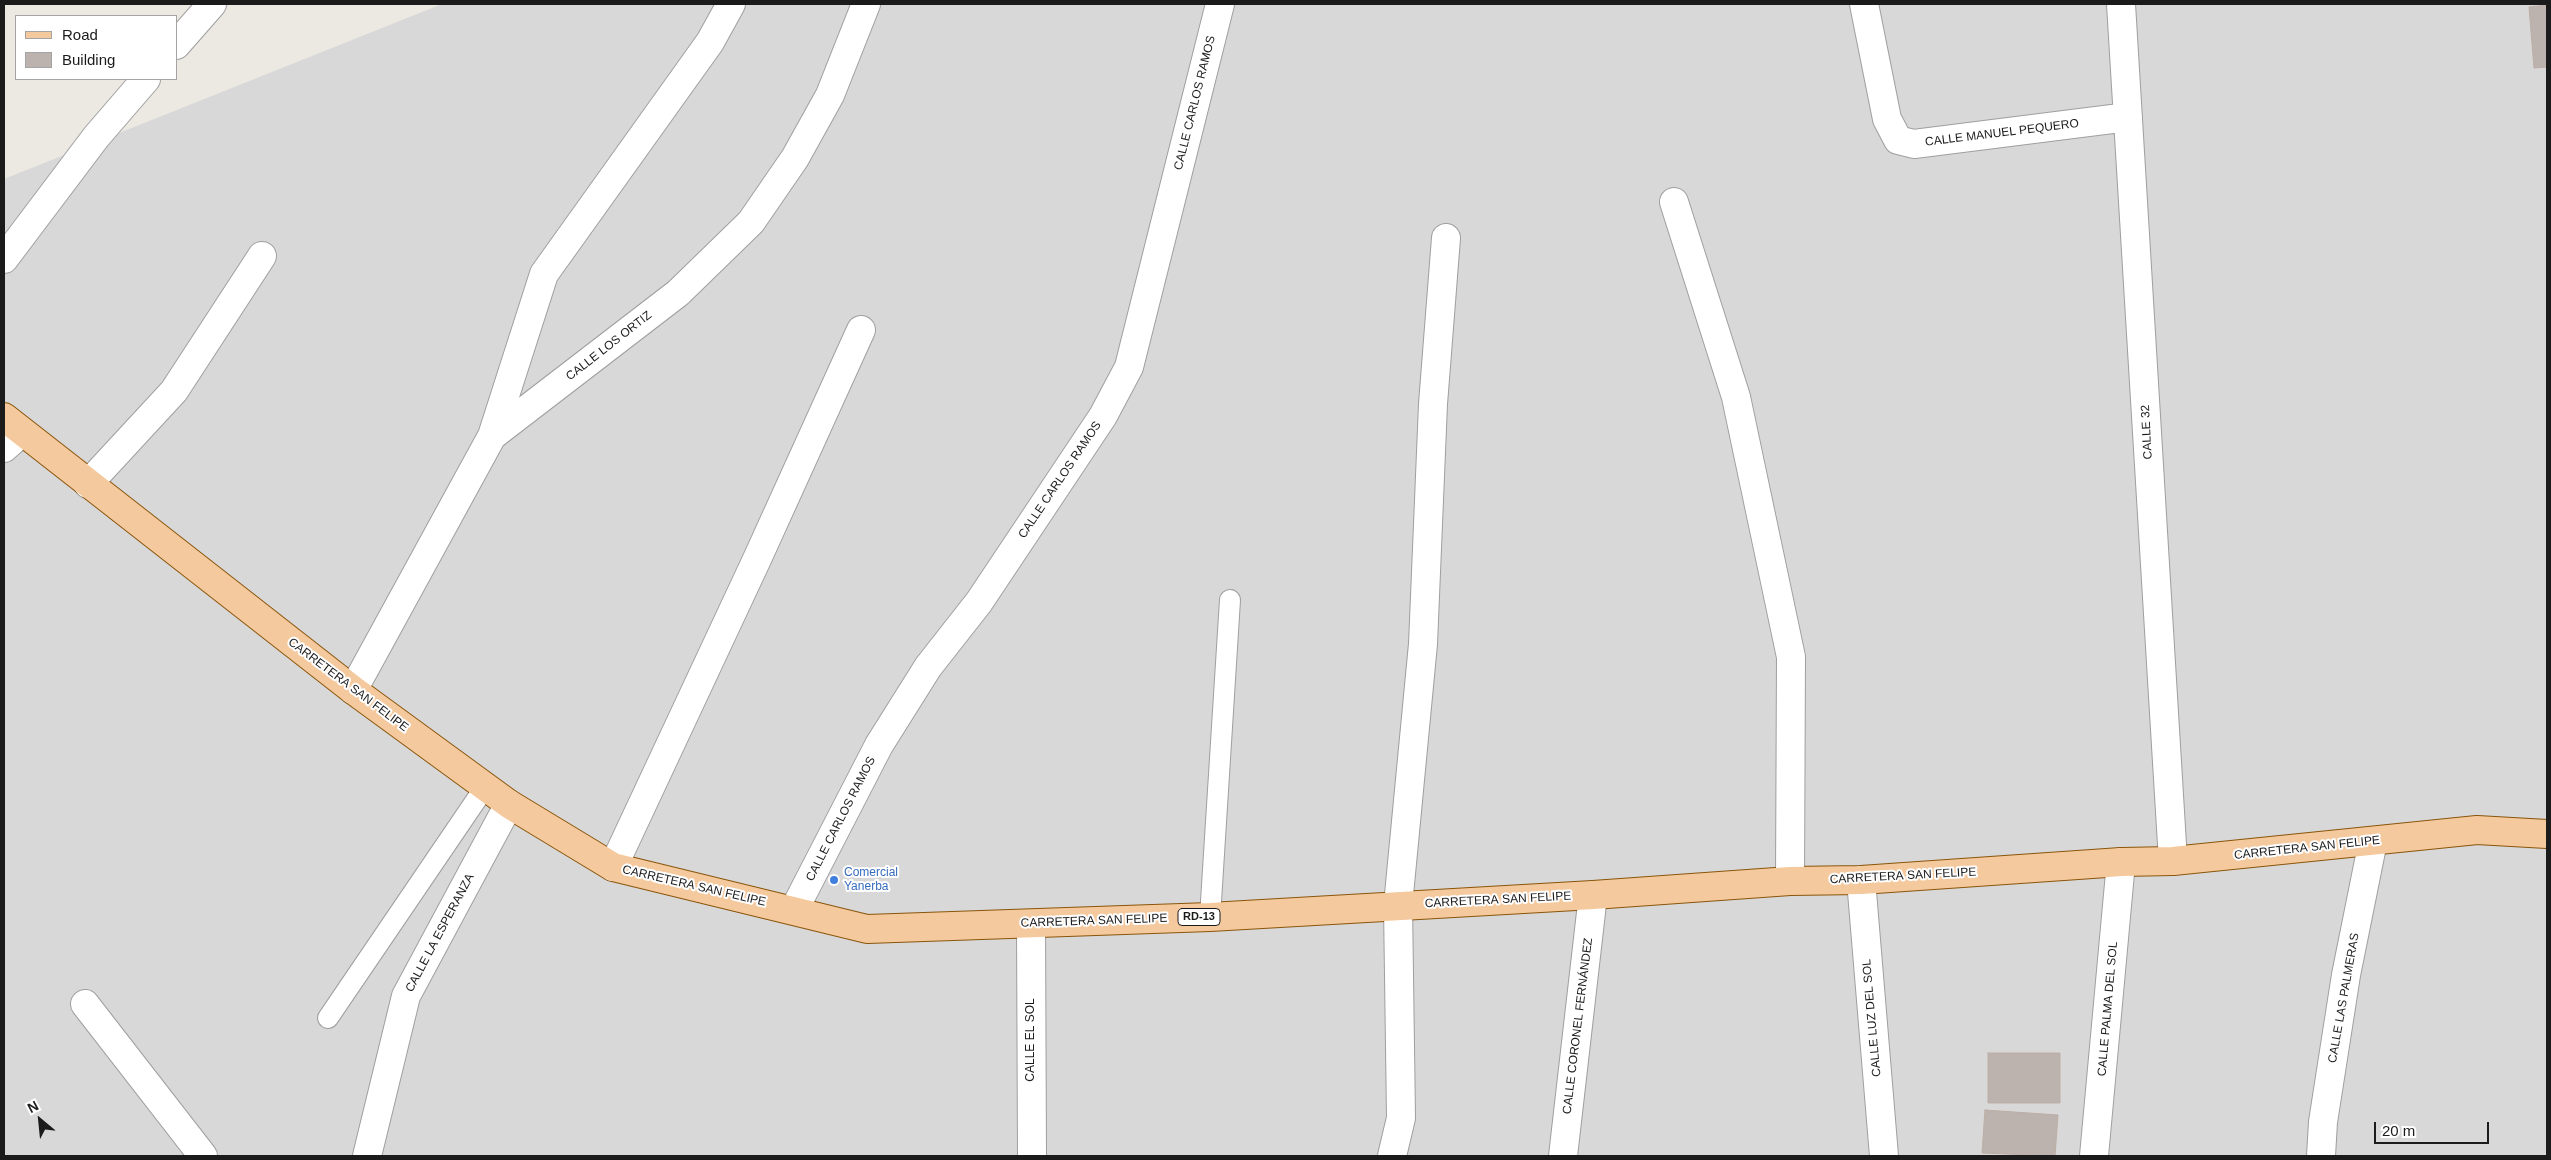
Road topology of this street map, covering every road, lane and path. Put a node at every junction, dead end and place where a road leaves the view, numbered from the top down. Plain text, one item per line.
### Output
1 (212, 4) edge
2 (731, 4) edge
3 (866, 4) edge
4 (1220, 4) edge
5 (1864, 4) edge
6 (2121, 4) edge
7 (178, 43) edge
8 (145, 80) edge
9 (2128, 117) junction
10 (1674, 202) dead end
11 (1446, 238) dead end
12 (262, 256) dead end
13 (4, 259) edge
14 (861, 330) dead end
15 (10, 432) edge
16 (492, 436) junction
17 (88, 484) junction
18 (1230, 600) dead end
19 (354, 690) junction
20 (485, 787) junction
21 (509, 804) junction
22 (2547, 834) edge
23 (2373, 841) junction
24 (2173, 861) junction
25 (2122, 862) junction
26 (613, 867) junction
27 (1861, 880) junction
28 (1790, 881) junction
29 (1593, 895) junction
30 (1398, 905) junction
31 (794, 910) junction
32 (1210, 917) junction
33 (1031, 924) junction
34 (85, 1004) dead end
35 (328, 1018) dead end
36 (203, 1156) edge
37 (367, 1156) edge
38 (1032, 1156) edge
39 (1392, 1156) edge
40 (1562, 1156) edge
41 (1884, 1156) edge
42 (2094, 1156) edge
43 (2322, 1156) edge

1 - 7 street
2 - 16 street
3 - 16 street, CALLE LOS ORTIZ
4 - 31 street, CALLE CARLOS RAMOS
5 - 9 street, CALLE MANUEL PEQUERO
6 - 9 street, CALLE 32
8 - 13 street
9 - 24 street, CALLE 32
10 - 28 street
11 - 30 street
12 - 17 street
14 - 26 street
15 - 17 main road, CARRETERA SAN FELIPE / RD-13
16 - 19 street, CALLE LOS ORTIZ
17 - 19 main road, CARRETERA SAN FELIPE / RD-13
18 - 32 lane
19 - 20 main road, CARRETERA SAN FELIPE / RD-13
20 - 21 main road, CARRETERA SAN FELIPE / RD-13
20 - 35 lane
21 - 26 main road, CARRETERA SAN FELIPE / RD-13
21 - 37 street, CALLE LA ESPERANZA
22 - 23 main road, CARRETERA SAN FELIPE / RD-13
23 - 24 main road, CARRETERA SAN FELIPE / RD-13
23 - 43 street, CALLE LAS PALMERAS
24 - 25 main road, CARRETERA SAN FELIPE / RD-13
25 - 27 main road, CARRETERA SAN FELIPE / RD-13
25 - 42 street, CALLE PALMA DEL SOL
26 - 31 main road, CARRETERA SAN FELIPE / RD-13
27 - 28 main road, CARRETERA SAN FELIPE / RD-13
27 - 41 street, CALLE LUZ DEL SOL
28 - 29 main road, CARRETERA SAN FELIPE / RD-13
29 - 30 main road, CARRETERA SAN FELIPE / RD-13
29 - 40 street, CALLE CORONEL FERNÁNDEZ
30 - 32 main road, CARRETERA SAN FELIPE / RD-13
30 - 39 street
31 - 33 main road, CARRETERA SAN FELIPE / RD-13
32 - 33 main road, CARRETERA SAN FELIPE / RD-13
33 - 38 street, CALLE EL SOL
34 - 36 street

